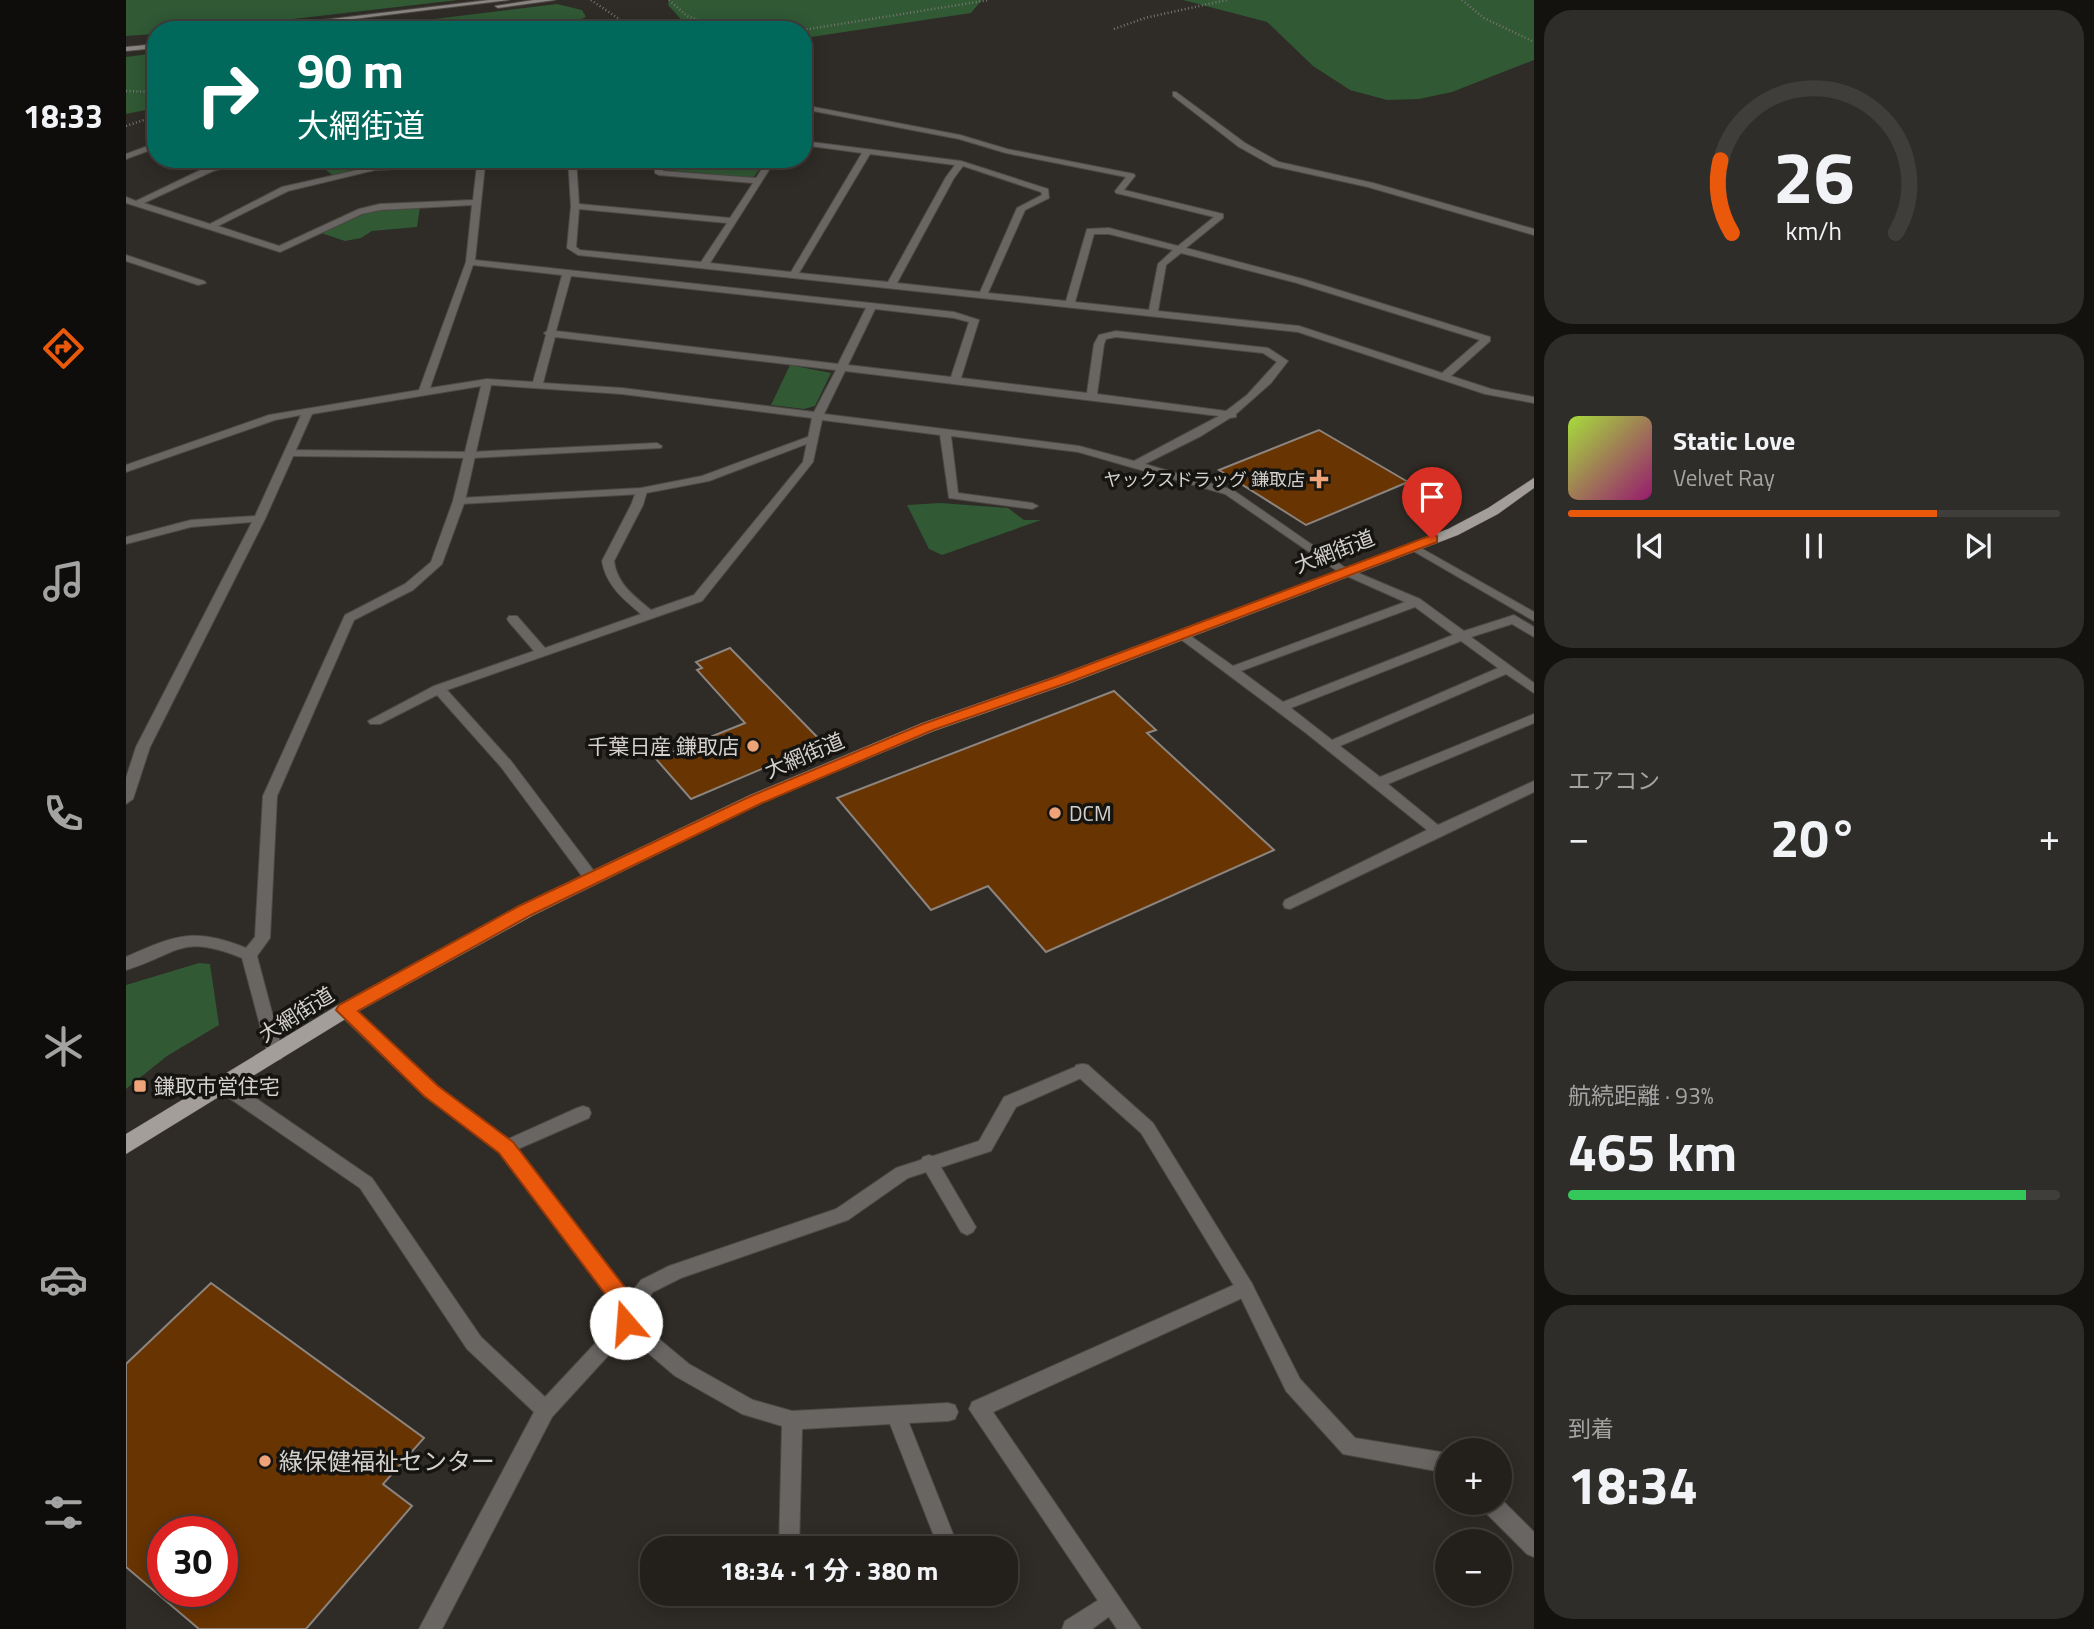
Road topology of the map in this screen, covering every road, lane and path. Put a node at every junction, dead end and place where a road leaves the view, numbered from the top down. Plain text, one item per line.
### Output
1 (506, 0) edge
2 (552, 0) edge
3 (590, 0) edge
4 (669, 0) edge
5 (989, 0) edge
6 (1227, 0) edge
7 (1462, 0) edge
8 (322, 21) edge
9 (371, 21) edge
10 (622, 21) edge
11 (702, 21) edge
12 (812, 29) edge
13 (1114, 29) dead end
14 (147, 41) edge
15 (1534, 42) edge
16 (126, 43) edge
17 (147, 47) edge
18 (126, 49) edge
19 (126, 91) edge
20 (147, 92) edge
21 (1176, 94) dead end
22 (812, 109) edge
23 (147, 119) edge
24 (126, 125) edge
25 (812, 144) edge
26 (147, 149) edge
27 (868, 150) junction
28 (126, 157) edge
29 (961, 163) junction
30 (214, 168) edge
31 (375, 168) edge
32 (481, 168) edge
33 (573, 168) edge
34 (659, 168) edge
35 (767, 168) edge
36 (759, 181) junction
37 (126, 200) edge
38 (478, 202) junction
39 (138, 203) junction
40 (575, 206) junction
41 (731, 221) junction
42 (212, 226) junction
43 (1534, 232) edge
44 (1181, 249) junction
45 (126, 258) edge
46 (470, 262) junction
47 (704, 265) junction
48 (567, 273) junction
49 (794, 274) junction
50 (201, 284) dead end
51 (891, 285) junction
52 (984, 295) junction
53 (1070, 304) junction
54 (872, 306) junction
55 (1153, 313) junction
56 (550, 333) junction
57 (842, 369) junction
58 (1445, 376) junction
59 (955, 380) junction
60 (487, 383) junction
61 (537, 386) junction
62 (423, 392) junction
63 (1092, 396) junction
64 (1534, 400) edge
65 (308, 411) junction
66 (818, 415) junction
67 (1233, 415) junction
68 (945, 431) junction
69 (813, 438) junction
70 (657, 446) dead end
71 (289, 453) junction
72 (471, 455) junction
73 (1135, 465) junction
74 (126, 469) edge
75 (1534, 482) edge
76 (641, 491) junction
77 (458, 501) junction
78 (1032, 506) dead end
79 (259, 519) junction
80 (126, 541) edge
81 (1412, 546) junction
82 (1344, 571) junction
83 (1416, 602) junction
84 (648, 614) junction
85 (1534, 617) edge
86 (513, 619) dead end
87 (1534, 633) edge
88 (1181, 635) junction
89 (1462, 636) junction
90 (542, 652) junction
91 (1507, 669) junction
92 (1233, 670) junction
93 (439, 689) junction
94 (1534, 689) edge
95 (1282, 707) junction
96 (1534, 718) edge
97 (375, 721) dead end
98 (1331, 745) junction
99 (1379, 783) junction
100 (1534, 786) edge
101 (126, 799) edge
102 (1437, 831) junction
103 (592, 879) junction
104 (1290, 904) dead end
105 (249, 955) junction
106 (126, 964) edge
107 (345, 1010) junction
108 (275, 1054) junction
109 (222, 1084) junction
110 (583, 1113) dead end
111 (126, 1145) edge
112 (506, 1147) junction
113 (929, 1162) junction
114 (967, 1227) dead end
115 (1245, 1288) junction
116 (627, 1316) junction
117 (545, 1410) junction
118 (948, 1412) dead end
119 (896, 1416) junction
120 (792, 1420) junction
121 (1435, 1461) edge
122 (1502, 1515) edge
123 (789, 1536) edge
124 (943, 1536) edge
125 (1534, 1547) edge
126 (1111, 1604) junction
127 (430, 1629) edge
128 (1073, 1629) edge
129 (1130, 1629) edge

1 - 8 street
2 - 9 street
3 - 10 path
4 - 11 path
5 - 12 path
6 - 13 path
7 - 15 path
14 - 16 street
17 - 18 street
19 - 20 path
21 - 43 street
22 - 44 street
23 - 24 path
25 - 27 street
26 - 28 street
27 - 29 street
27 - 49 street
29 - 51 street
29 - 52 street
30 - 39 street
31 - 42 street
32 - 38 street
33 - 40 street
34 - 36 street
35 - 36 street
36 - 41 street
37 - 39 street
38 - 42 street
38 - 46 street
39 - 42 street
40 - 41 street
40 - 47 street
41 - 47 street
44 - 53 street
44 - 55 street
44 - 58 street
45 - 50 street
46 - 48 street
46 - 62 street
47 - 49 street
48 - 54 street
48 - 56 street
49 - 51 street
51 - 52 street
52 - 53 street
53 - 55 street
54 - 57 street
54 - 59 street
55 - 58 street
56 - 57 street
56 - 61 street
57 - 59 street
57 - 66 street
58 - 64 street
59 - 63 street
60 - 61 street
60 - 62 street
60 - 72 street
61 - 66 street
62 - 65 street
63 - 67 street
63 - 67 street
65 - 71 street
65 - 74 street
66 - 68 street
66 - 69 street
67 - 73 street
68 - 73 street
68 - 78 street
69 - 76 street
69 - 84 street
70 - 72 street
71 - 72 street
71 - 79 street
72 - 77 street
73 - 82 street
75 - 81 main road, 大網街道
76 - 77 street
76 - 84 street
77 - 105 street
79 - 80 street
79 - 101 street
81 - 82 main road, 大網街道
81 - 85 street
82 - 83 street
82 - 88 main road, 大網街道
83 - 89 street
83 - 92 street
84 - 90 street
86 - 90 street
87 - 89 street
88 - 92 street
88 - 103 main road, 大網街道
89 - 91 street
89 - 95 street
90 - 93 street
91 - 94 street
91 - 98 street
92 - 95 street
93 - 97 street
93 - 103 street
95 - 98 street
96 - 99 street
98 - 99 street
99 - 102 street
100 - 102 street
102 - 104 street
103 - 107 main road, 大網街道
105 - 106 street
105 - 108 street
107 - 108 main road, 大網街道
107 - 112 street
108 - 109 main road, 大網街道
109 - 111 main road, 大網街道
109 - 117 street
110 - 112 street
112 - 116 street
113 - 114 street
113 - 115 street
113 - 116 street
115 - 121 street
115 - 126 street
116 - 117 street
116 - 120 street
117 - 127 street
118 - 119 street
119 - 120 street
119 - 124 street
120 - 123 street
122 - 125 street
126 - 128 street
126 - 129 street

